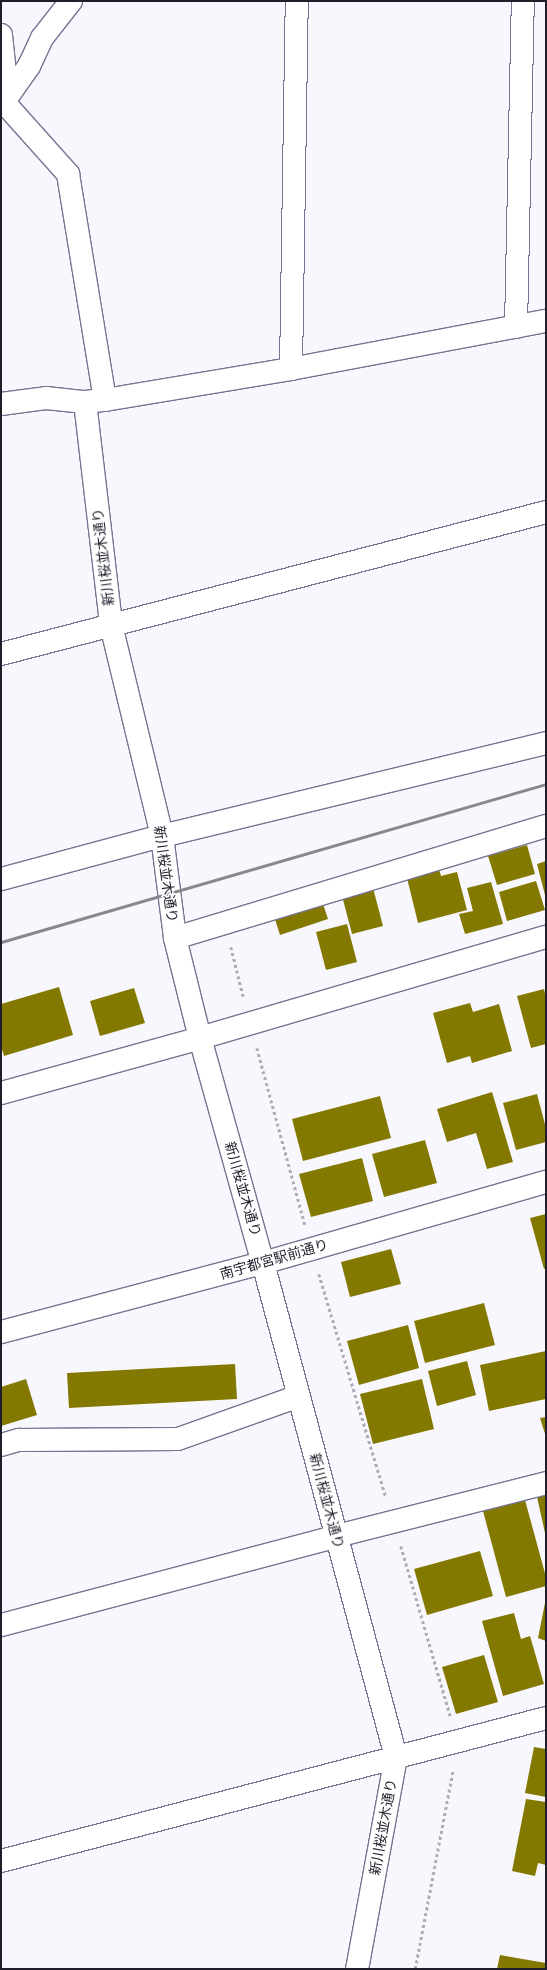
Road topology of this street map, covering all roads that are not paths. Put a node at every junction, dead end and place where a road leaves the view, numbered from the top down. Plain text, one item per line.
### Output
1 (71, 1) edge
2 (298, 1) edge
3 (523, 1) edge
4 (1, 34) edge
5 (2, 102) edge
6 (546, 321) edge
7 (516, 326) junction
8 (291, 369) junction
9 (95, 401) junction
10 (1, 404) edge
11 (546, 512) edge
12 (111, 625) junction
13 (1, 654) edge
14 (546, 743) edge
15 (546, 826) edge
16 (162, 836) junction
17 (1, 879) edge
18 (546, 937) edge
19 (175, 938) junction
20 (200, 1038) junction
21 (1, 1093) edge
22 (546, 1182) edge
23 (263, 1262) junction
24 (1, 1332) edge
25 (299, 1396) junction
26 (1, 1445) edge
27 (546, 1483) edge
28 (336, 1536) junction
29 (1, 1625) edge
30 (546, 1718) edge
31 (396, 1757) junction
32 (1, 1861) edge
33 (357, 1969) edge

1 - 5 street
2 - 8 street
3 - 7 street
4 - 5 street
5 - 9 street, 新川桜並木通り
6 - 7 street
7 - 8 street
8 - 9 street
9 - 10 street
9 - 12 street, 新川桜並木通り
11 - 12 street
12 - 13 street
12 - 16 street, 新川桜並木通り
14 - 16 street
15 - 19 street
16 - 17 street
16 - 19 street, 新川桜並木通り
18 - 20 street
19 - 20 street, 新川桜並木通り
20 - 21 street
20 - 23 street, 新川桜並木通り
22 - 23 street, 南宇都宮駅前通り
23 - 24 street, 南宇都宮駅前通り
23 - 25 street, 新川桜並木通り
25 - 26 street
25 - 28 street, 新川桜並木通り
27 - 28 street
28 - 29 street
28 - 31 street, 新川桜並木通り
30 - 31 street
31 - 32 street
31 - 33 street, 新川桜並木通り

